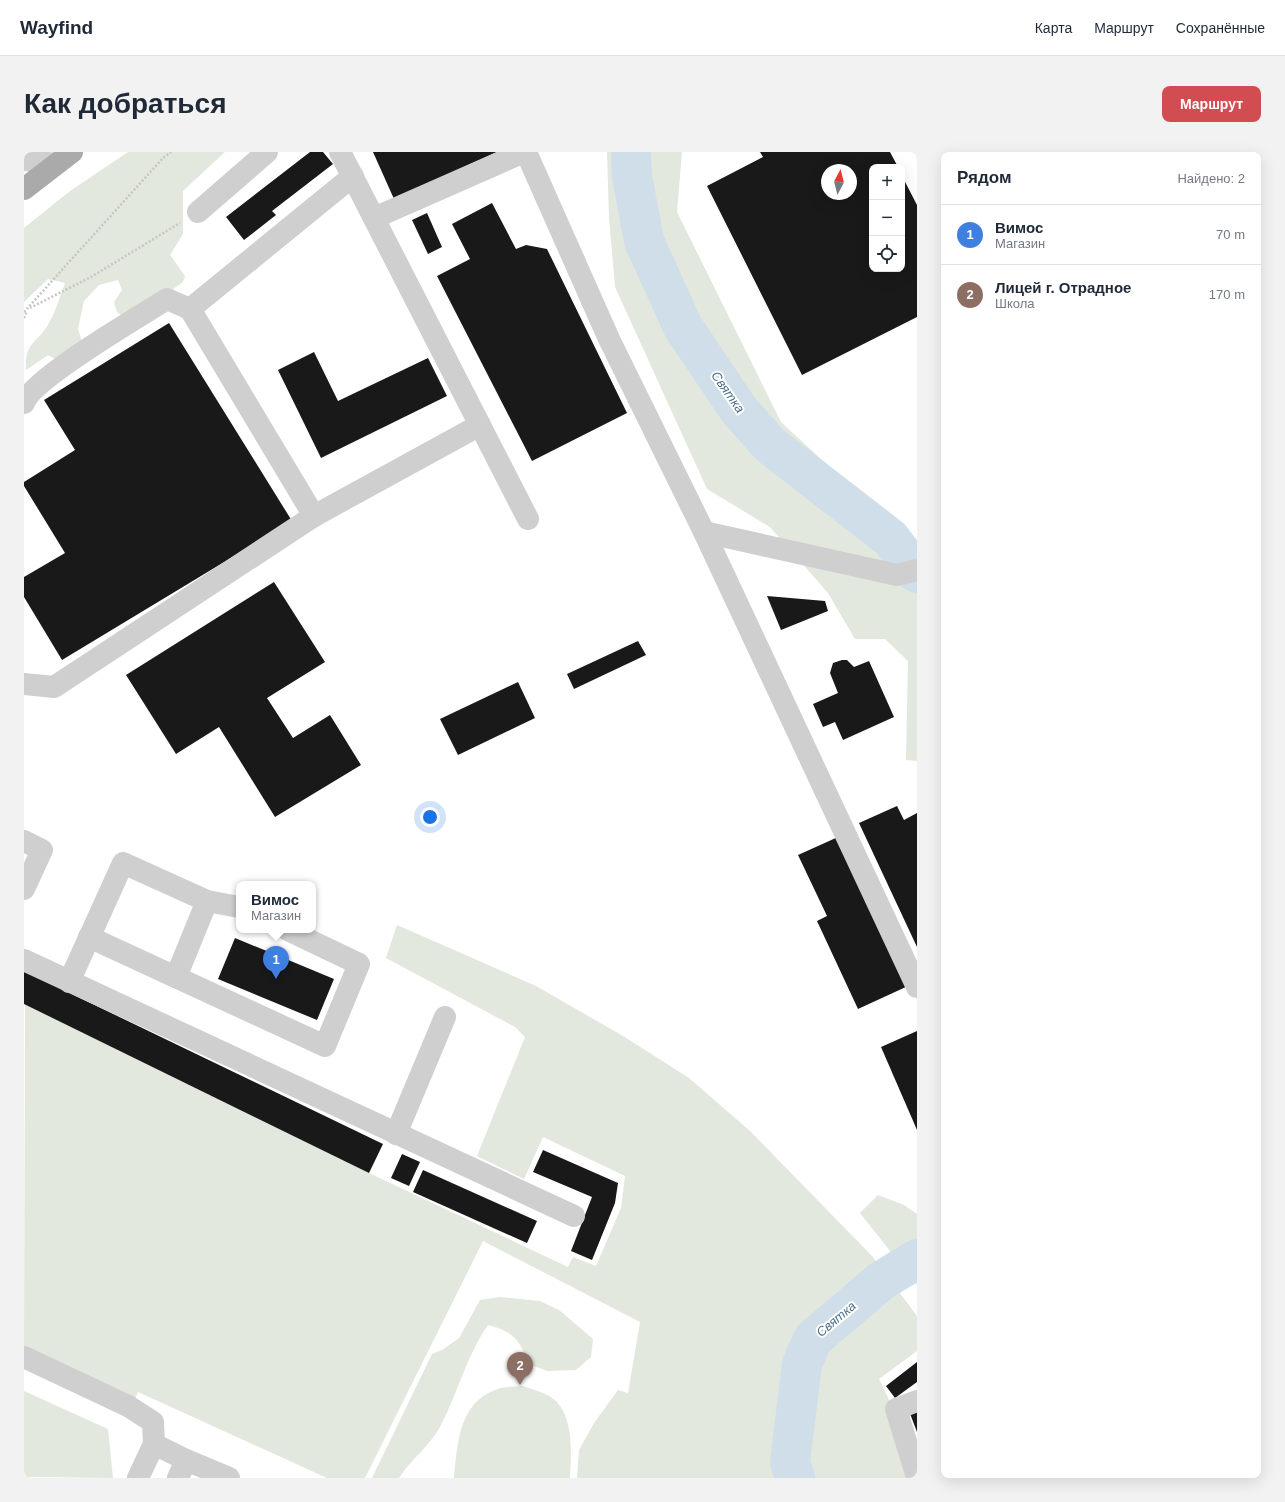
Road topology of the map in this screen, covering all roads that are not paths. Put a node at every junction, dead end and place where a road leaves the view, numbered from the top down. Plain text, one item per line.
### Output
1 (267, 152) edge
2 (340, 152) edge
3 (525, 152) edge
4 (64, 158) edge
5 (24, 160) edge
6 (353, 176) junction
7 (24, 189) edge
8 (198, 212) road end
9 (374, 218) junction
10 (190, 309) junction
11 (24, 403) edge
12 (480, 425) junction
13 (314, 516) junction
14 (528, 519) dead end
15 (704, 532) junction
16 (917, 570) edge
17 (24, 684) edge
18 (24, 842) edge
19 (24, 889) edge
20 (207, 902) junction
21 (236, 907) edge
22 (294, 933) edge
23 (89, 937) junction
24 (24, 960) edge
25 (176, 977) junction
26 (69, 982) junction
27 (917, 987) edge
28 (445, 1017) dead end
29 (396, 1134) junction
30 (574, 1216) dead end
31 (24, 1357) edge
32 (917, 1401) edge
33 (154, 1444) junction
34 (182, 1469) edge
35 (917, 1477) edge
36 (138, 1478) edge
37 (229, 1478) edge

1 - 8 lane
2 - 6 lane
3 - 9 lane
3 - 15 lane
4 - 5 lane
4 - 7 main road
6 - 9 lane
6 - 10 lane
9 - 12 lane
10 - 11 lane
10 - 13 lane
12 - 13 lane
12 - 14 lane
13 - 17 lane
15 - 16 lane
15 - 27 lane
18 - 19 lane
20 - 21 lane
20 - 23 lane
20 - 25 lane
22 - 25 lane
23 - 25 lane
23 - 26 lane
24 - 26 lane
26 - 29 lane
28 - 29 lane
29 - 30 lane
31 - 33 lane
32 - 35 lane
33 - 34 lane
33 - 36 lane
34 - 37 lane

